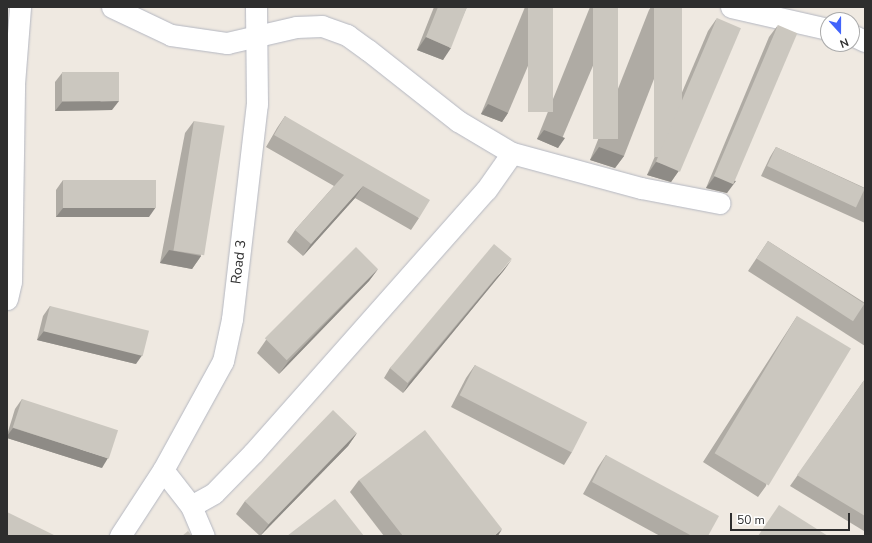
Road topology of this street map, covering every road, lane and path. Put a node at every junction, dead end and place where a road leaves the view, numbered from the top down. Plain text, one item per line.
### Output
1 (20, 7) edge
2 (112, 7) edge
3 (256, 7) edge
4 (731, 7) edge
5 (820, 27) edge
6 (258, 38) junction
7 (512, 153) junction
8 (720, 203) dead end
9 (7, 299) edge
10 (163, 470) junction
11 (191, 506) junction
12 (120, 536) edge
13 (204, 536) edge

1 - 9 street
2 - 6 street
3 - 6 street, Road 3
4 - 5 street
6 - 7 street
6 - 10 street, Road 3
7 - 8 street
7 - 11 street
10 - 11 street
10 - 12 street, Road 3
11 - 13 street

